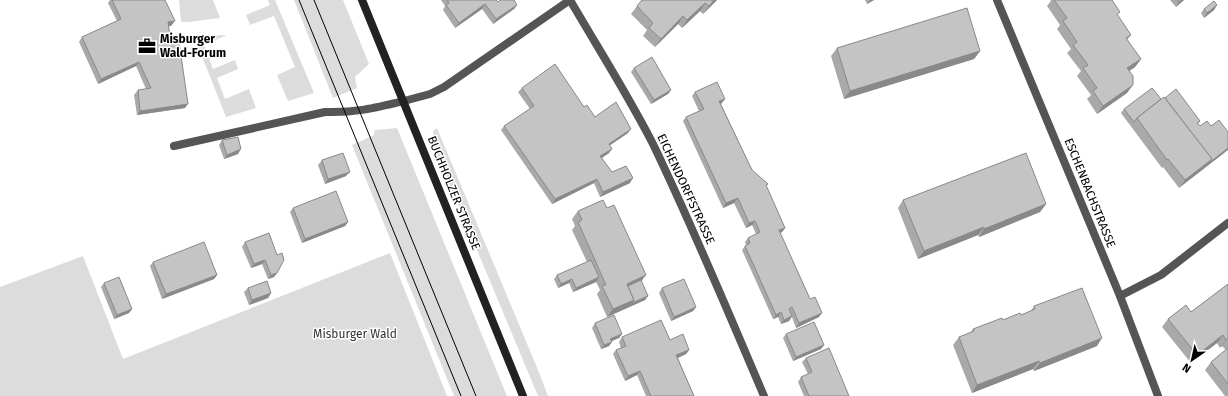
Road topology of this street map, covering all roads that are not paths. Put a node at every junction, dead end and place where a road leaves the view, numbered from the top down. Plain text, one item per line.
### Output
1 (362, 0) edge
2 (570, 0) edge
3 (997, 0) edge
4 (404, 101) junction
5 (174, 146) dead end
6 (1228, 223) edge
7 (1120, 296) junction
8 (523, 396) edge
9 (764, 396) edge
10 (1158, 396) edge

1 - 4 main road, BUCHHOLZER STRASSE
2 - 4 street
2 - 9 street, EICHENDORFFSTRASSE
3 - 7 street, ESCHENBACHSTRASSE
4 - 5 street
4 - 8 main road, BUCHHOLZER STRASSE
6 - 7 street
7 - 10 street, ESCHENBACHSTRASSE

